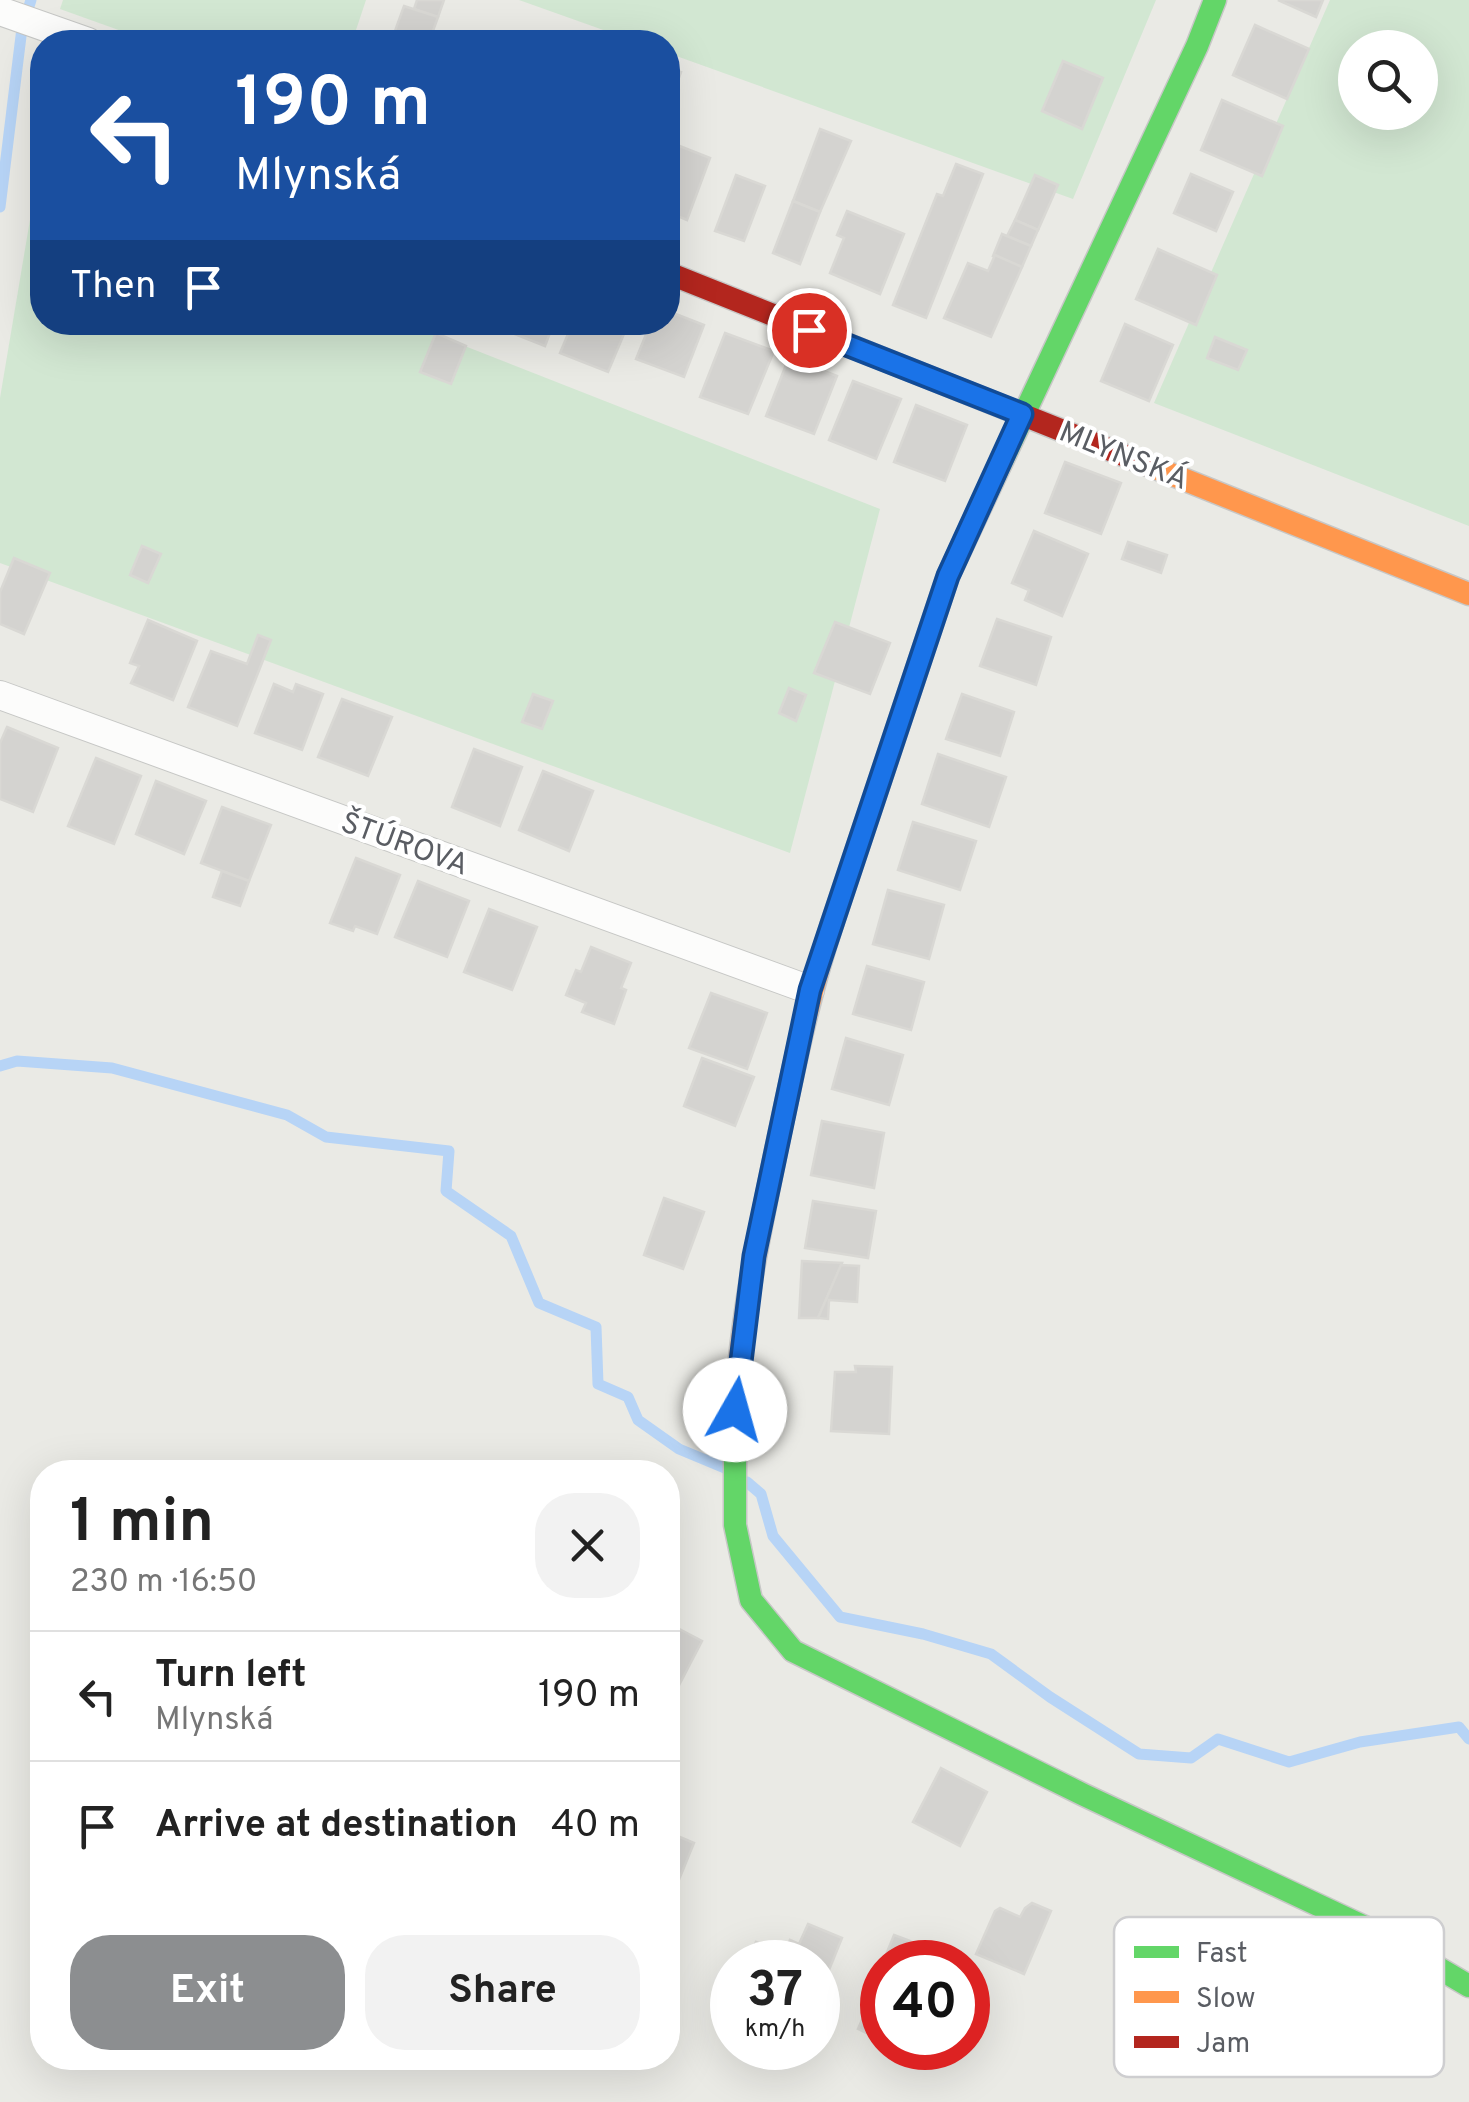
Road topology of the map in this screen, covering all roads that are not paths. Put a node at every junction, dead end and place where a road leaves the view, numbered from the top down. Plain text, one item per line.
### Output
1 (1215, 0) edge
2 (3, 12) edge
3 (57, 30) edge
4 (680, 278) edge
5 (1022, 414) junction
6 (1469, 594) edge
7 (0, 695) edge
8 (810, 990) junction
9 (1344, 1917) edge
10 (1444, 1971) edge
11 (1469, 1986) edge

1 - 5 street
2 - 3 street
4 - 5 street, MLYNSKÁ
5 - 6 street, MLYNSKÁ
5 - 8 street
7 - 8 street, ŠTÚROVA
8 - 9 street
10 - 11 street

